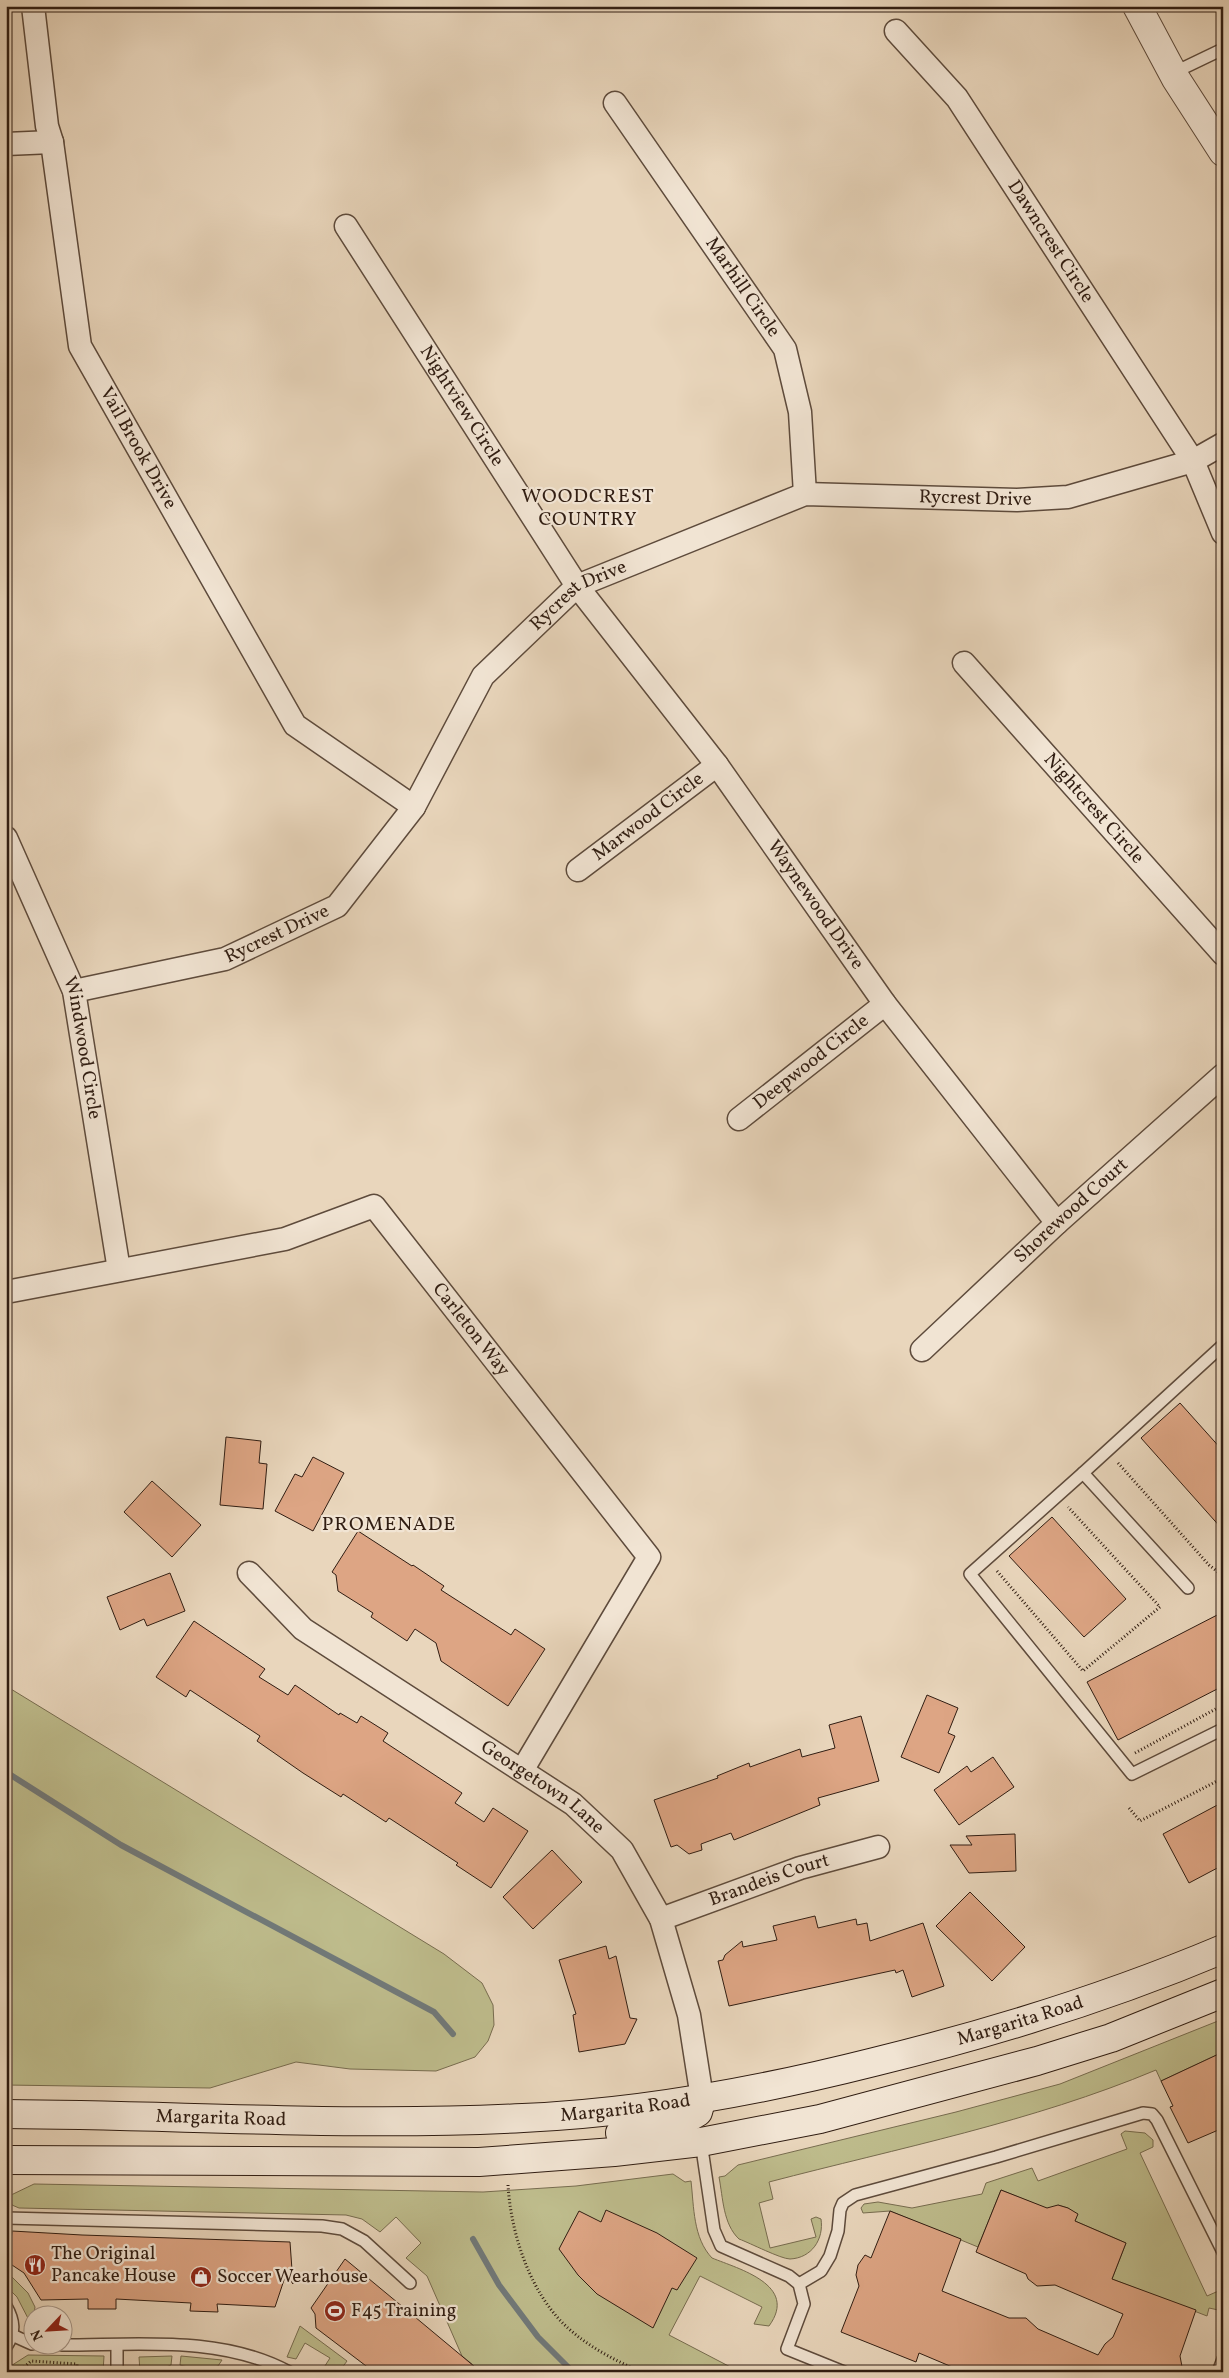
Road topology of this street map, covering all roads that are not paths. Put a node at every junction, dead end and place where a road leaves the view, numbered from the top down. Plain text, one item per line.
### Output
1 (33, 6) edge
2 (1137, 6) edge
3 (896, 31) dead end
4 (1223, 49) edge
5 (1173, 73) junction
6 (615, 103) dead end
7 (52, 142) junction
8 (6, 144) edge
9 (1223, 152) edge
10 (346, 226) dead end
11 (1223, 444) edge
12 (1193, 462) junction
13 (805, 494) junction
14 (1223, 533) edge
15 (577, 586) junction
16 (964, 663) dead end
17 (717, 765) junction
18 (414, 807) junction
19 (6, 838) edge
20 (578, 870) dead end
21 (1223, 954) edge
22 (74, 991) junction
23 (885, 1004) junction
24 (1223, 1074) edge
25 (739, 1119) dead end
26 (1057, 1223) junction
27 (119, 1270) junction
28 (6, 1292) edge
29 (1223, 1345) edge
30 (922, 1350) dead end
31 (1083, 1474) junction
32 (249, 1573) dead end
33 (1188, 1588) dead end
34 (1223, 1729) edge
35 (523, 1769) junction
36 (878, 1847) dead end
37 (661, 1919) junction
38 (1223, 1949) edge
39 (1223, 1993) edge
40 (702, 2098) junction
41 (6, 2114) edge
42 (701, 2142) junction
43 (379, 2161) junction
44 (12, 2162) edge
45 (6, 2218) edge
46 (1223, 2252) edge
47 (410, 2283) dead end
48 (799, 2284) junction
49 (6, 2306) edge
50 (12, 2335) junction
51 (22, 2340) edge
52 (72, 2345) edge
53 (117, 2345) junction
54 (6, 2347) edge
55 (1223, 2359) edge
56 (117, 2372) edge
57 (290, 2372) edge
58 (844, 2372) edge
59 (1218, 2372) edge

1 - 7 street, Vail Brook Drive
2 - 5 main road
3 - 12 street, Dawncrest Circle
4 - 5 lane
5 - 9 main road
6 - 13 street, Marhill Circle
7 - 8 street
7 - 18 street, Vail Brook Drive
10 - 15 street, Nightview Circle
11 - 12 street, Rycrest Drive
12 - 13 street, Rycrest Drive
12 - 14 street, Dawncrest Circle
13 - 15 street, Rycrest Drive
15 - 17 street, Waynewood Drive
15 - 18 street, Rycrest Drive
16 - 21 street, Nightcrest Circle
17 - 20 street, Marwood Circle
17 - 23 street, Waynewood Drive
18 - 22 street, Rycrest Drive
19 - 22 street, Windwood Circle
22 - 27 street, Windwood Circle
23 - 25 street, Deepwood Circle
23 - 26 street, Waynewood Drive
24 - 26 street, Shorewood Court
26 - 30 street, Shorewood Court
27 - 28 street, Carleton Way
27 - 35 street, Carleton Way
29 - 31 lane
31 - 33 lane
31 - 34 lane
32 - 35 street, Georgetown Lane
35 - 37 street, Georgetown Lane
36 - 37 street, Brandeis Court
37 - 40 street, Georgetown Lane
38 - 40 main road, Margarita Road
39 - 42 main road
40 - 41 main road, Margarita Road
40 - 43 main road
42 - 43 main road
42 - 48 lane
43 - 44 main road
45 - 47 lane
46 - 48 lane
48 - 58 lane
49 - 50 lane
50 - 51 lane
50 - 54 lane
52 - 53 lane
53 - 56 lane
53 - 57 lane
55 - 59 lane

